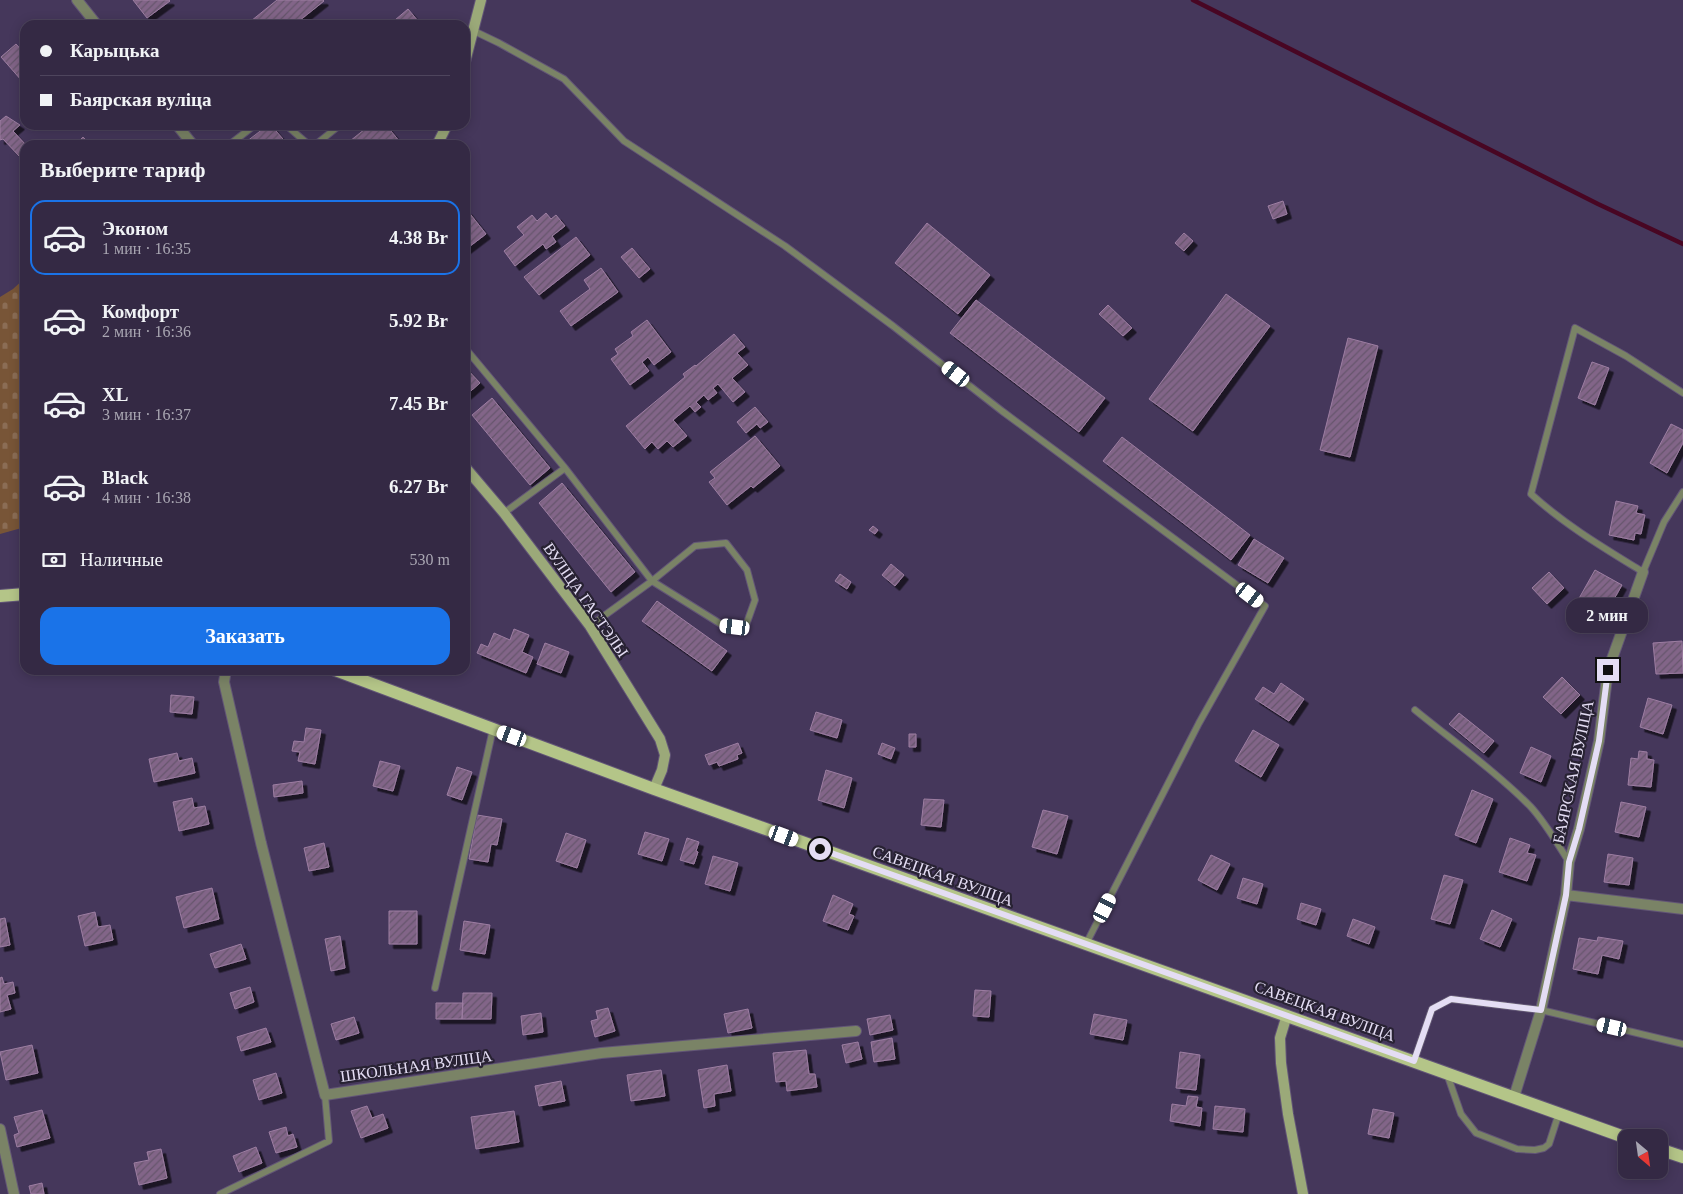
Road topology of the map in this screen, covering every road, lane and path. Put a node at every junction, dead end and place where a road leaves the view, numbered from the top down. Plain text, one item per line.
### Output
1 (78, 0) edge
2 (481, 0) edge
3 (93, 20) edge
4 (474, 31) junction
5 (470, 45) edge
6 (181, 130) edge
7 (248, 130) edge
8 (292, 130) edge
9 (334, 130) edge
10 (189, 140) edge
11 (236, 140) edge
12 (302, 140) edge
13 (321, 140) edge
14 (470, 354) edge
15 (1683, 393) edge
16 (565, 468) junction
17 (470, 472) edge
18 (1683, 492) edge
19 (504, 513) junction
20 (1643, 572) junction
21 (652, 581) junction
22 (20, 594) edge
23 (0, 596) edge
24 (590, 626) junction
25 (225, 675) edge
26 (349, 675) edge
27 (1415, 710) dead end
28 (493, 728) junction
29 (654, 789) junction
30 (1569, 862) junction
31 (1566, 895) junction
32 (1683, 909) edge
33 (1086, 944) junction
34 (435, 988) dead end
35 (1541, 1010) junction
36 (1286, 1015) junction
37 (856, 1031) dead end
38 (1683, 1044) edge
39 (1414, 1061) junction
40 (1446, 1072) junction
41 (325, 1094) junction
42 (1514, 1097) junction
43 (1559, 1113) junction
44 (0, 1128) edge
45 (1618, 1134) edge
46 (1668, 1152) edge
47 (1683, 1157) edge
48 (14, 1194) edge
49 (220, 1194) edge
50 (1303, 1194) edge

1 - 3 street
2 - 4 street
4 - 5 street
4 - 33 lane
6 - 10 street
7 - 11 lane
8 - 12 lane
9 - 13 lane
14 - 16 lane
15 - 20 lane
16 - 19 lane
16 - 21 lane
17 - 19 street, ВУЛІЦА ГАСТЭЛЫ
18 - 20 lane
19 - 24 street, ВУЛІЦА ГАСТЭЛЫ
20 - 30 street, БАЯРСКАЯ ВУЛІЦА
21 - 21 lane
21 - 24 lane
22 - 23 main road
24 - 29 street, ВУЛІЦА ГАСТЭЛЫ
25 - 41 street, ШКОЛЬНАЯ ВУЛІЦА
26 - 28 main road, САВЕЦКАЯ ВУЛІЦА
27 - 30 lane
28 - 29 main road, САВЕЦКАЯ ВУЛІЦА
28 - 34 lane
29 - 33 main road, САВЕЦКАЯ ВУЛІЦА
30 - 31 street, БАЯРСКАЯ ВУЛІЦА
31 - 32 street
31 - 35 street, БАЯРСКАЯ ВУЛІЦА
33 - 36 main road, САВЕЦКАЯ ВУЛІЦА
35 - 38 lane
35 - 39 lane
35 - 42 street, БАЯРСКАЯ ВУЛІЦА
36 - 39 main road, САВЕЦКАЯ ВУЛІЦА
36 - 50 street
37 - 41 street, ШКОЛЬНАЯ ВУЛІЦА
39 - 40 main road, САВЕЦКАЯ ВУЛІЦА
40 - 42 main road, САВЕЦКАЯ ВУЛІЦА
40 - 43 lane
41 - 49 lane
42 - 43 main road, САВЕЦКАЯ ВУЛІЦА
43 - 45 main road, САВЕЦКАЯ ВУЛІЦА
44 - 48 street
46 - 47 main road

